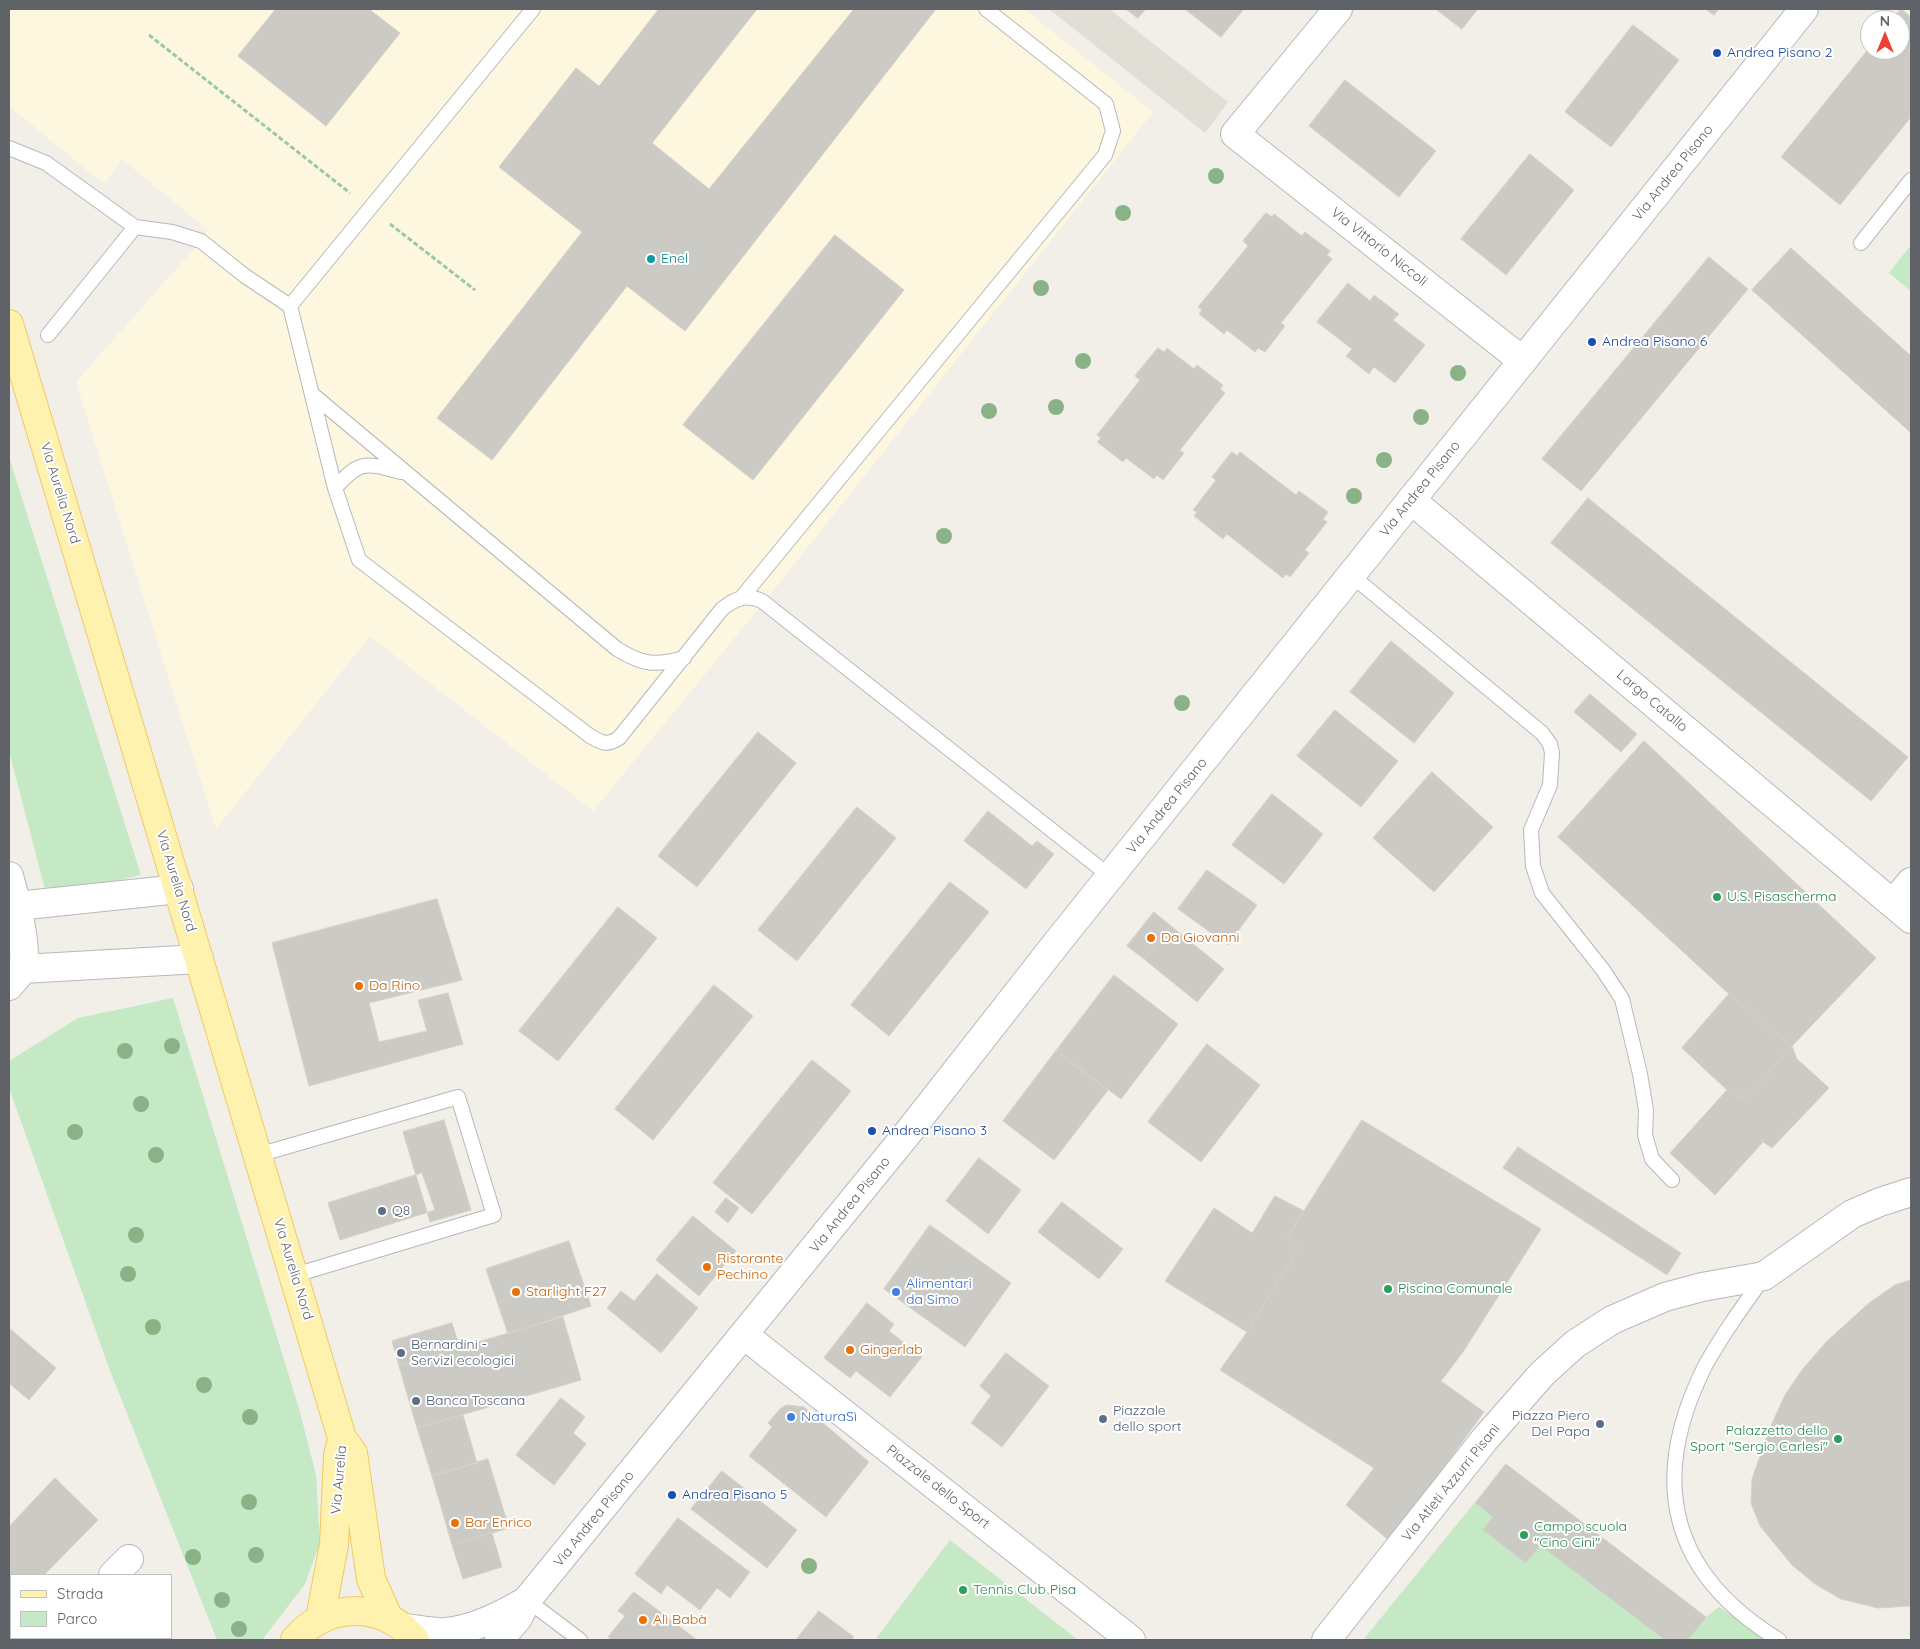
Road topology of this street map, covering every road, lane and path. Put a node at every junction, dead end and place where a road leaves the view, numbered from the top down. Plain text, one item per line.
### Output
1 (533, 9) edge
2 (986, 9) edge
3 (1338, 9) edge
4 (1804, 9) edge
5 (149, 36) dead end
6 (9, 148) edge
7 (1911, 180) edge
8 (370, 208) junction
9 (135, 227) junction
10 (1860, 243) dead end
11 (474, 290) dead end
12 (290, 306) junction
13 (9, 324) edge
14 (48, 335) dead end
15 (1523, 361) junction
16 (312, 394) junction
17 (406, 473) junction
18 (335, 488) junction
19 (1411, 500) junction
20 (1351, 576) junction
21 (742, 597) junction
22 (684, 658) junction
23 (9, 876) edge
24 (1110, 877) junction
25 (1911, 882) edge
26 (179, 889) junction
27 (17, 906) junction
28 (1902, 911) edge
29 (199, 959) junction
30 (16, 977) edge
31 (258, 1155) junction
32 (1672, 1180) dead end
33 (1911, 1192) edge
34 (295, 1275) junction
35 (1764, 1276) junction
36 (744, 1335) junction
37 (342, 1438) junction
38 (527, 1600) junction
39 (320, 1619) junction
40 (403, 1629) edge
41 (294, 1640) edge
42 (499, 1640) edge
43 (580, 1640) edge
44 (1131, 1640) edge
45 (1326, 1640) edge
46 (1779, 1640) edge

1 - 8 lane
2 - 21 lane
3 - 15 street, Via Vittorio Niccoli
4 - 15 street, Via Andrea Pisano
5 - 8 path
6 - 9 lane
7 - 10 lane
8 - 11 path
8 - 12 lane
9 - 12 lane
9 - 14 lane
12 - 16 lane
13 - 26 main road, Via Aurelia Nord
15 - 19 street, Via Andrea Pisano
16 - 17 lane
16 - 18 lane
17 - 18 lane
17 - 22 lane
18 - 22 lane
19 - 20 street, Via Andrea Pisano
19 - 28 street, Largo Catallo
20 - 24 street, Via Andrea Pisano
20 - 32 lane
21 - 22 lane
21 - 24 lane
23 - 27 street
24 - 36 street, Via Andrea Pisano
25 - 28 street
26 - 27 street
26 - 29 main road, Via Aurelia Nord
27 - 30 street
29 - 30 street
29 - 31 main road, Via Aurelia Nord
31 - 34 main road, Via Aurelia Nord
31 - 34 lane
33 - 35 street, Via Atleti Azzurri Pisani
34 - 37 main road, Via Aurelia Nord
35 - 45 street, Via Atleti Azzurri Pisani
35 - 46 lane
36 - 38 street, Via Andrea Pisano
36 - 44 street, Piazzale dello Sport
37 - 39 main road, Via Aurelia
37 - 40 main road, Via Aurelia
38 - 40 street, Via Andrea Pisano
38 - 42 street, Via Andrea Pisano
38 - 43 lane
39 - 40 main road
39 - 41 main road

